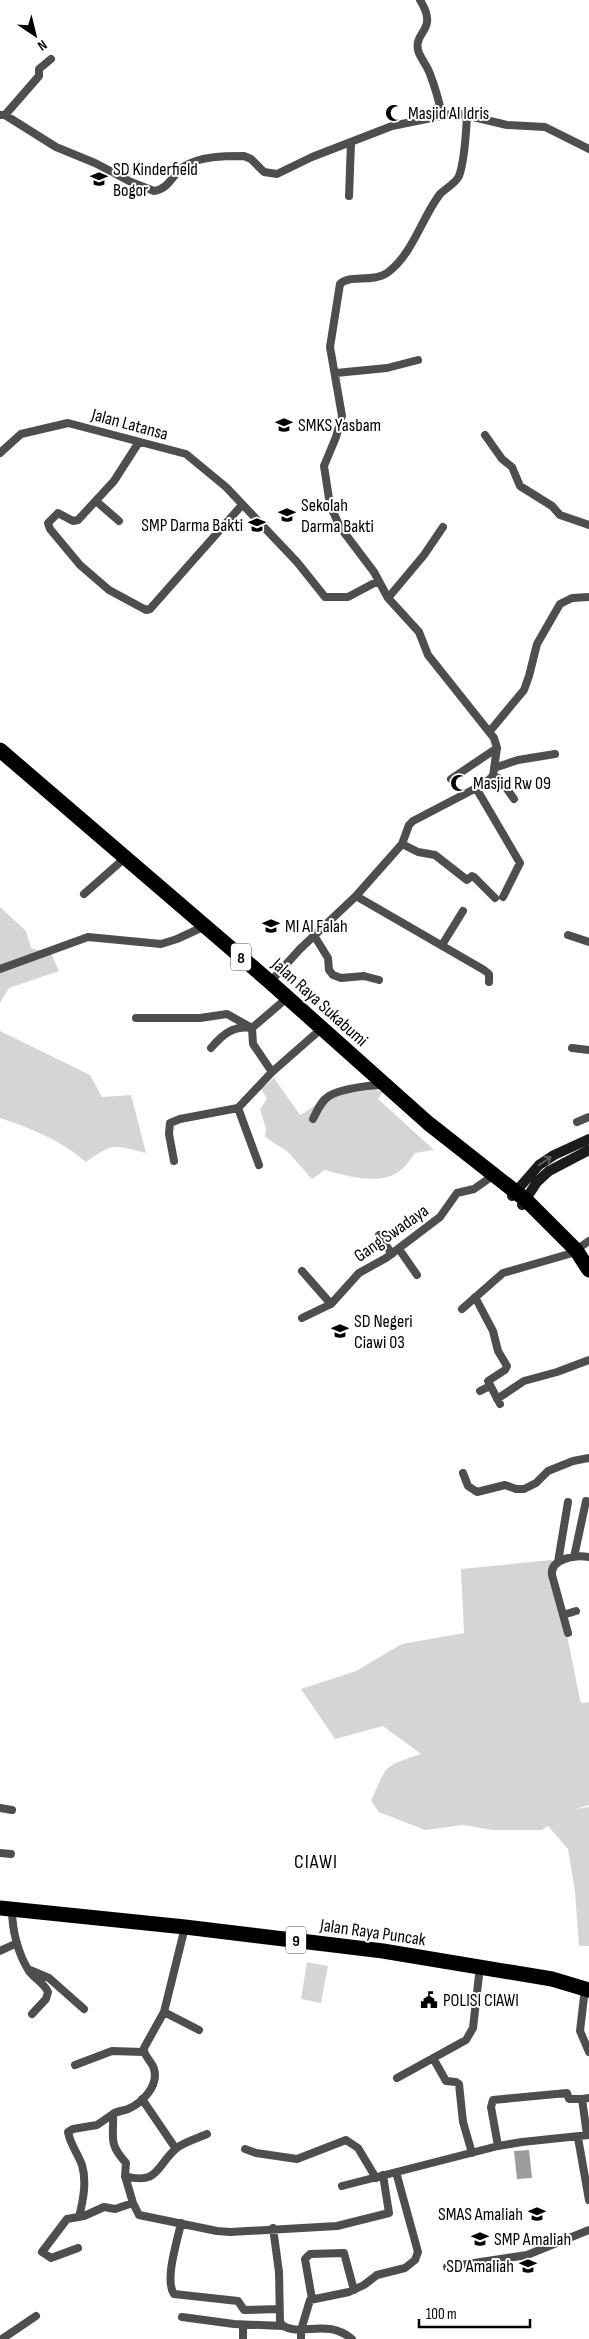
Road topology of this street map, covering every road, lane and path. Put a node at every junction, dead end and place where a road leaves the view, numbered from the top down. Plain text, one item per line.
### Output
1 (420, 0) edge
2 (51, 59) dead end
3 (442, 114) junction
4 (2, 115) edge
5 (467, 115) junction
6 (351, 143) junction
7 (589, 149) edge
8 (349, 196) dead end
9 (418, 360) dead end
10 (336, 373) junction
11 (485, 435) dead end
12 (139, 442) junction
13 (0, 453) edge
14 (96, 501) junction
15 (242, 504) junction
16 (119, 520) dead end
17 (589, 525) edge
18 (444, 527) dead end
19 (378, 581) junction
20 (589, 597) edge
21 (388, 598) junction
22 (490, 731) junction
23 (497, 748) junction
24 (0, 750) edge
25 (555, 754) dead end
26 (494, 772) junction
27 (452, 779) dead end
28 (476, 788) junction
29 (514, 799) dead end
30 (402, 844) junction
31 (126, 858) junction
32 (84, 894) dead end
33 (356, 896) junction
34 (463, 912) dead end
35 (205, 926) junction
36 (568, 935) dead end
37 (315, 937) junction
38 (589, 942) edge
39 (442, 945) junction
40 (0, 970) edge
41 (379, 980) dead end
42 (270, 982) junction
43 (489, 982) dead end
44 (287, 998) junction
45 (136, 1018) dead end
46 (252, 1028) junction
47 (321, 1029) junction
48 (211, 1048) dead end
49 (572, 1048) dead end
50 (589, 1050) edge
51 (272, 1072) junction
52 (385, 1085) junction
53 (238, 1108) junction
54 (589, 1117) edge
55 (313, 1119) dead end
56 (577, 1122) dead end
57 (589, 1140) edge
58 (589, 1150) edge
59 (174, 1161) dead end
60 (259, 1165) dead end
61 (480, 1165) junction
62 (491, 1178) junction
63 (519, 1199) junction
64 (378, 1234) dead end
65 (589, 1241) edge
66 (399, 1249) junction
67 (573, 1252) junction
68 (392, 1254) junction
69 (589, 1270) edge
70 (302, 1271) dead end
71 (416, 1275) dead end
72 (589, 1282) edge
73 (475, 1297) junction
74 (331, 1304) junction
75 (462, 1309) dead end
76 (302, 1318) dead end
77 (589, 1360) edge
78 (490, 1386) junction
79 (480, 1391) dead end
80 (589, 1458) edge
81 (463, 1473) dead end
82 (586, 1501) dead end
83 (568, 1502) dead end
84 (574, 1557) junction
85 (589, 1557) edge
86 (558, 1562) junction
87 (576, 1611) dead end
88 (563, 1615) junction
89 (568, 1633) dead end
90 (0, 1808) edge
91 (12, 1810) dead end
92 (0, 1853) edge
93 (10, 1854) dead end
94 (6, 1909) edge
95 (185, 1927) junction
96 (17, 1943) junction
97 (0, 1951) edge
98 (480, 1966) junction
99 (28, 1970) junction
100 (587, 1989) edge
101 (84, 2009) dead end
102 (164, 2012) junction
103 (32, 2014) dead end
104 (199, 2030) dead end
105 (143, 2052) junction
106 (589, 2052) edge
107 (433, 2058) junction
108 (75, 2065) dead end
109 (397, 2078) dead end
110 (142, 2099) junction
111 (586, 2099) edge
112 (113, 2114) junction
113 (208, 2134) dead end
114 (588, 2135) edge
115 (578, 2138) junction
116 (498, 2146) junction
117 (176, 2149) junction
118 (245, 2149) dead end
119 (472, 2153) junction
120 (396, 2172) junction
121 (125, 2176) junction
122 (380, 2176) junction
123 (342, 2186) dead end
124 (589, 2200) edge
125 (133, 2203) junction
126 (405, 2209) junction
127 (394, 2211) dead end
128 (79, 2217) junction
129 (181, 2223) junction
130 (273, 2228) junction
131 (589, 2230) edge
132 (78, 2248) dead end
133 (447, 2267) dead end
134 (354, 2290) junction
135 (312, 2299) junction
136 (280, 2309) junction
137 (36, 2316) dead end
138 (182, 2318) dead end
139 (243, 2325) junction
140 (283, 2326) junction
141 (301, 2330) junction
142 (2, 2339) edge
143 (243, 2339) edge
144 (301, 2339) edge
145 (352, 2339) edge

1 - 3 street
2 - 4 street
3 - 5 street
3 - 6 street
4 - 6 street
5 - 7 street
5 - 10 street
6 - 8 street
9 - 10 street
10 - 19 street
11 - 17 street
12 - 13 street, Jalan Latansa
12 - 14 street
12 - 15 street, Jalan Latansa
14 - 15 street
14 - 16 street
15 - 19 street, Jalan Latansa
18 - 21 street
19 - 21 street
20 - 22 street
21 - 22 street
22 - 23 street
23 - 26 street
23 - 27 street
24 - 31 highway, Jalan Raya Sukabumi / 8
25 - 26 street
26 - 28 street
26 - 29 street
28 - 30 street
28 - 30 street
30 - 33 street
31 - 32 street
31 - 35 highway, Jalan Raya Sukabumi / 8
33 - 37 street
33 - 39 street
34 - 39 street
35 - 40 street
35 - 42 highway, Jalan Raya Sukabumi / 8
36 - 38 street
37 - 41 street
37 - 42 street
39 - 43 street
42 - 44 highway, Jalan Raya Sukabumi / 8
44 - 46 street
44 - 47 highway, Jalan Raya Sukabumi / 8
45 - 46 street
46 - 48 street
46 - 51 street
47 - 51 street
47 - 52 highway, Jalan Raya Sukabumi / 8
49 - 50 street
51 - 53 street
52 - 55 street
52 - 61 highway, Jalan Raya Sukabumi / 8
53 - 59 street
53 - 60 street
54 - 56 street
63 -> 57 street
58 - 63 street
61 - 62 highway, Jalan Raya Sukabumi / 8
61 - 63 highway, Jalan Raya Sukabumi / 8
62 - 63 highway, Jalan Raya Sukabumi / 8
62 - 66 street, Gang Swadaya
63 - 67 highway, Jalan Raya Sukabumi / 8
64 - 68 street
65 - 67 street
66 - 68 street, Gang Swadaya
66 - 71 street
67 - 69 highway, Jalan Raya Sukabumi / 8
67 - 72 highway, Jalan Raya Sukabumi / 8
67 - 73 street
68 - 74 street, Gang Swadaya
70 - 74 street
73 - 75 street
73 - 78 street
74 - 76 street
77 - 78 street
78 - 79 street
80 - 81 street
82 - 84 street
83 - 86 street
84 - 85 street
84 - 86 street
86 - 88 street
87 - 88 street
88 - 89 street
90 - 91 street
92 - 93 street
94 - 95 highway, Jalan Raya Puncak / 9
94 - 96 street
95 - 98 highway, Jalan Raya Puncak / 9
95 - 102 street
96 - 97 street
96 - 99 street
98 - 100 highway, Jalan Raya Puncak / 9
98 - 107 street
99 - 101 street
99 - 103 street
100 - 106 street
102 - 104 street
102 - 105 street
105 - 108 street
105 - 110 street
107 - 109 street
107 - 119 street
110 - 112 street
110 - 117 street
111 - 114 street
111 - 116 street
112 - 121 street
112 - 128 street
113 - 117 street
114 - 115 street
115 - 116 street
115 - 124 street
116 - 119 street
117 - 121 street
118 - 122 street
119 - 120 street
120 - 122 street
120 - 126 street
121 - 125 street
122 - 123 street
122 - 130 street
125 - 128 street
125 - 129 street
126 - 127 street
126 - 134 street
128 - 132 street
129 - 130 street
129 - 136 street
130 - 136 street
131 - 133 street
134 - 135 street
134 - 135 street
135 - 141 street
136 - 140 street
137 - 142 street
138 - 139 street
139 - 140 street
139 - 143 street
140 - 141 street
141 - 144 street
141 - 145 street

